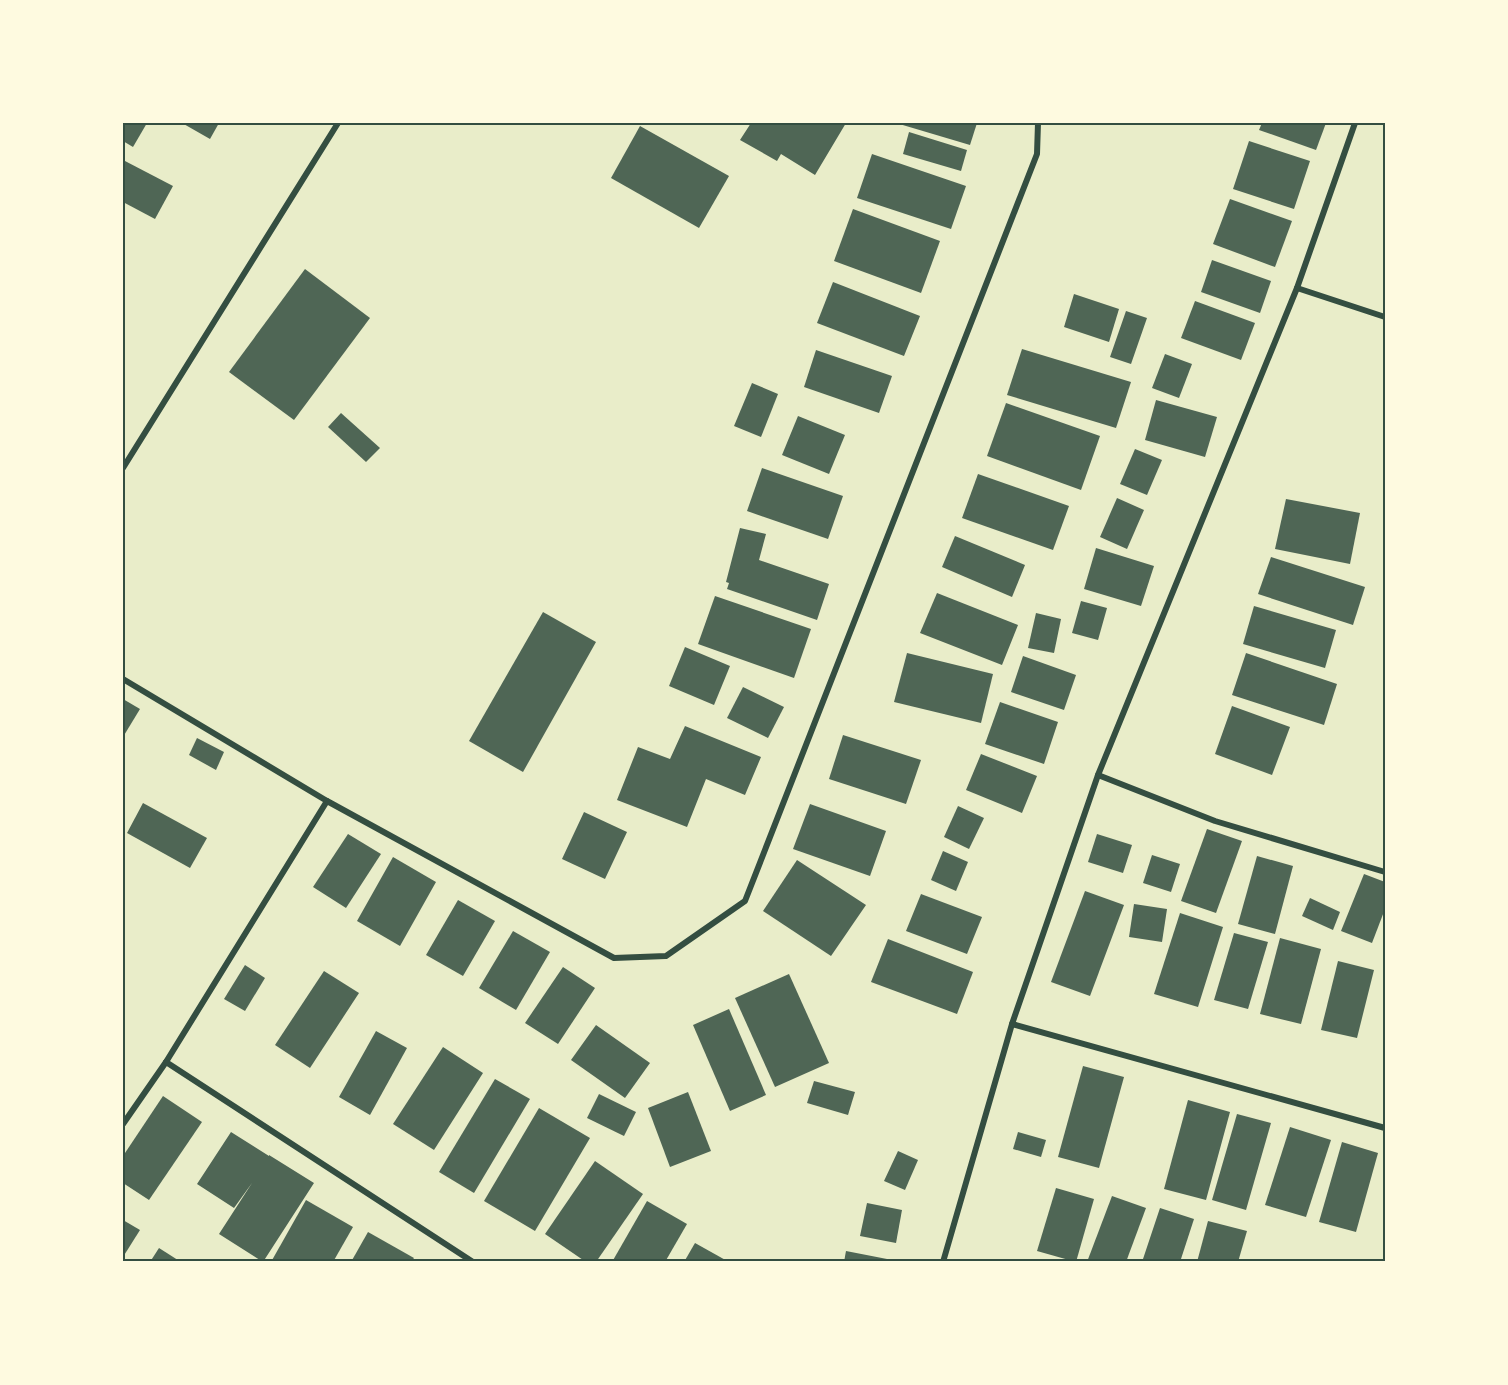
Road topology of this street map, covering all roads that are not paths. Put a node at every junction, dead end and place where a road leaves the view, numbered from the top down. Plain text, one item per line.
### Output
1 (338, 123) edge
2 (1038, 123) edge
3 (1355, 123) edge
4 (1297, 288) junction
5 (1385, 317) edge
6 (123, 468) edge
7 (123, 679) edge
8 (1098, 776) junction
9 (327, 801) junction
10 (1385, 872) edge
11 (1012, 1024) junction
12 (166, 1062) junction
13 (123, 1124) edge
14 (1385, 1128) edge
15 (474, 1262) edge
16 (943, 1262) edge

1 - 6 street
2 - 9 street
3 - 4 street
4 - 5 street
4 - 8 street
7 - 9 street
8 - 10 street
8 - 11 street
9 - 12 street
11 - 14 street
11 - 16 street
12 - 13 street
12 - 15 street

